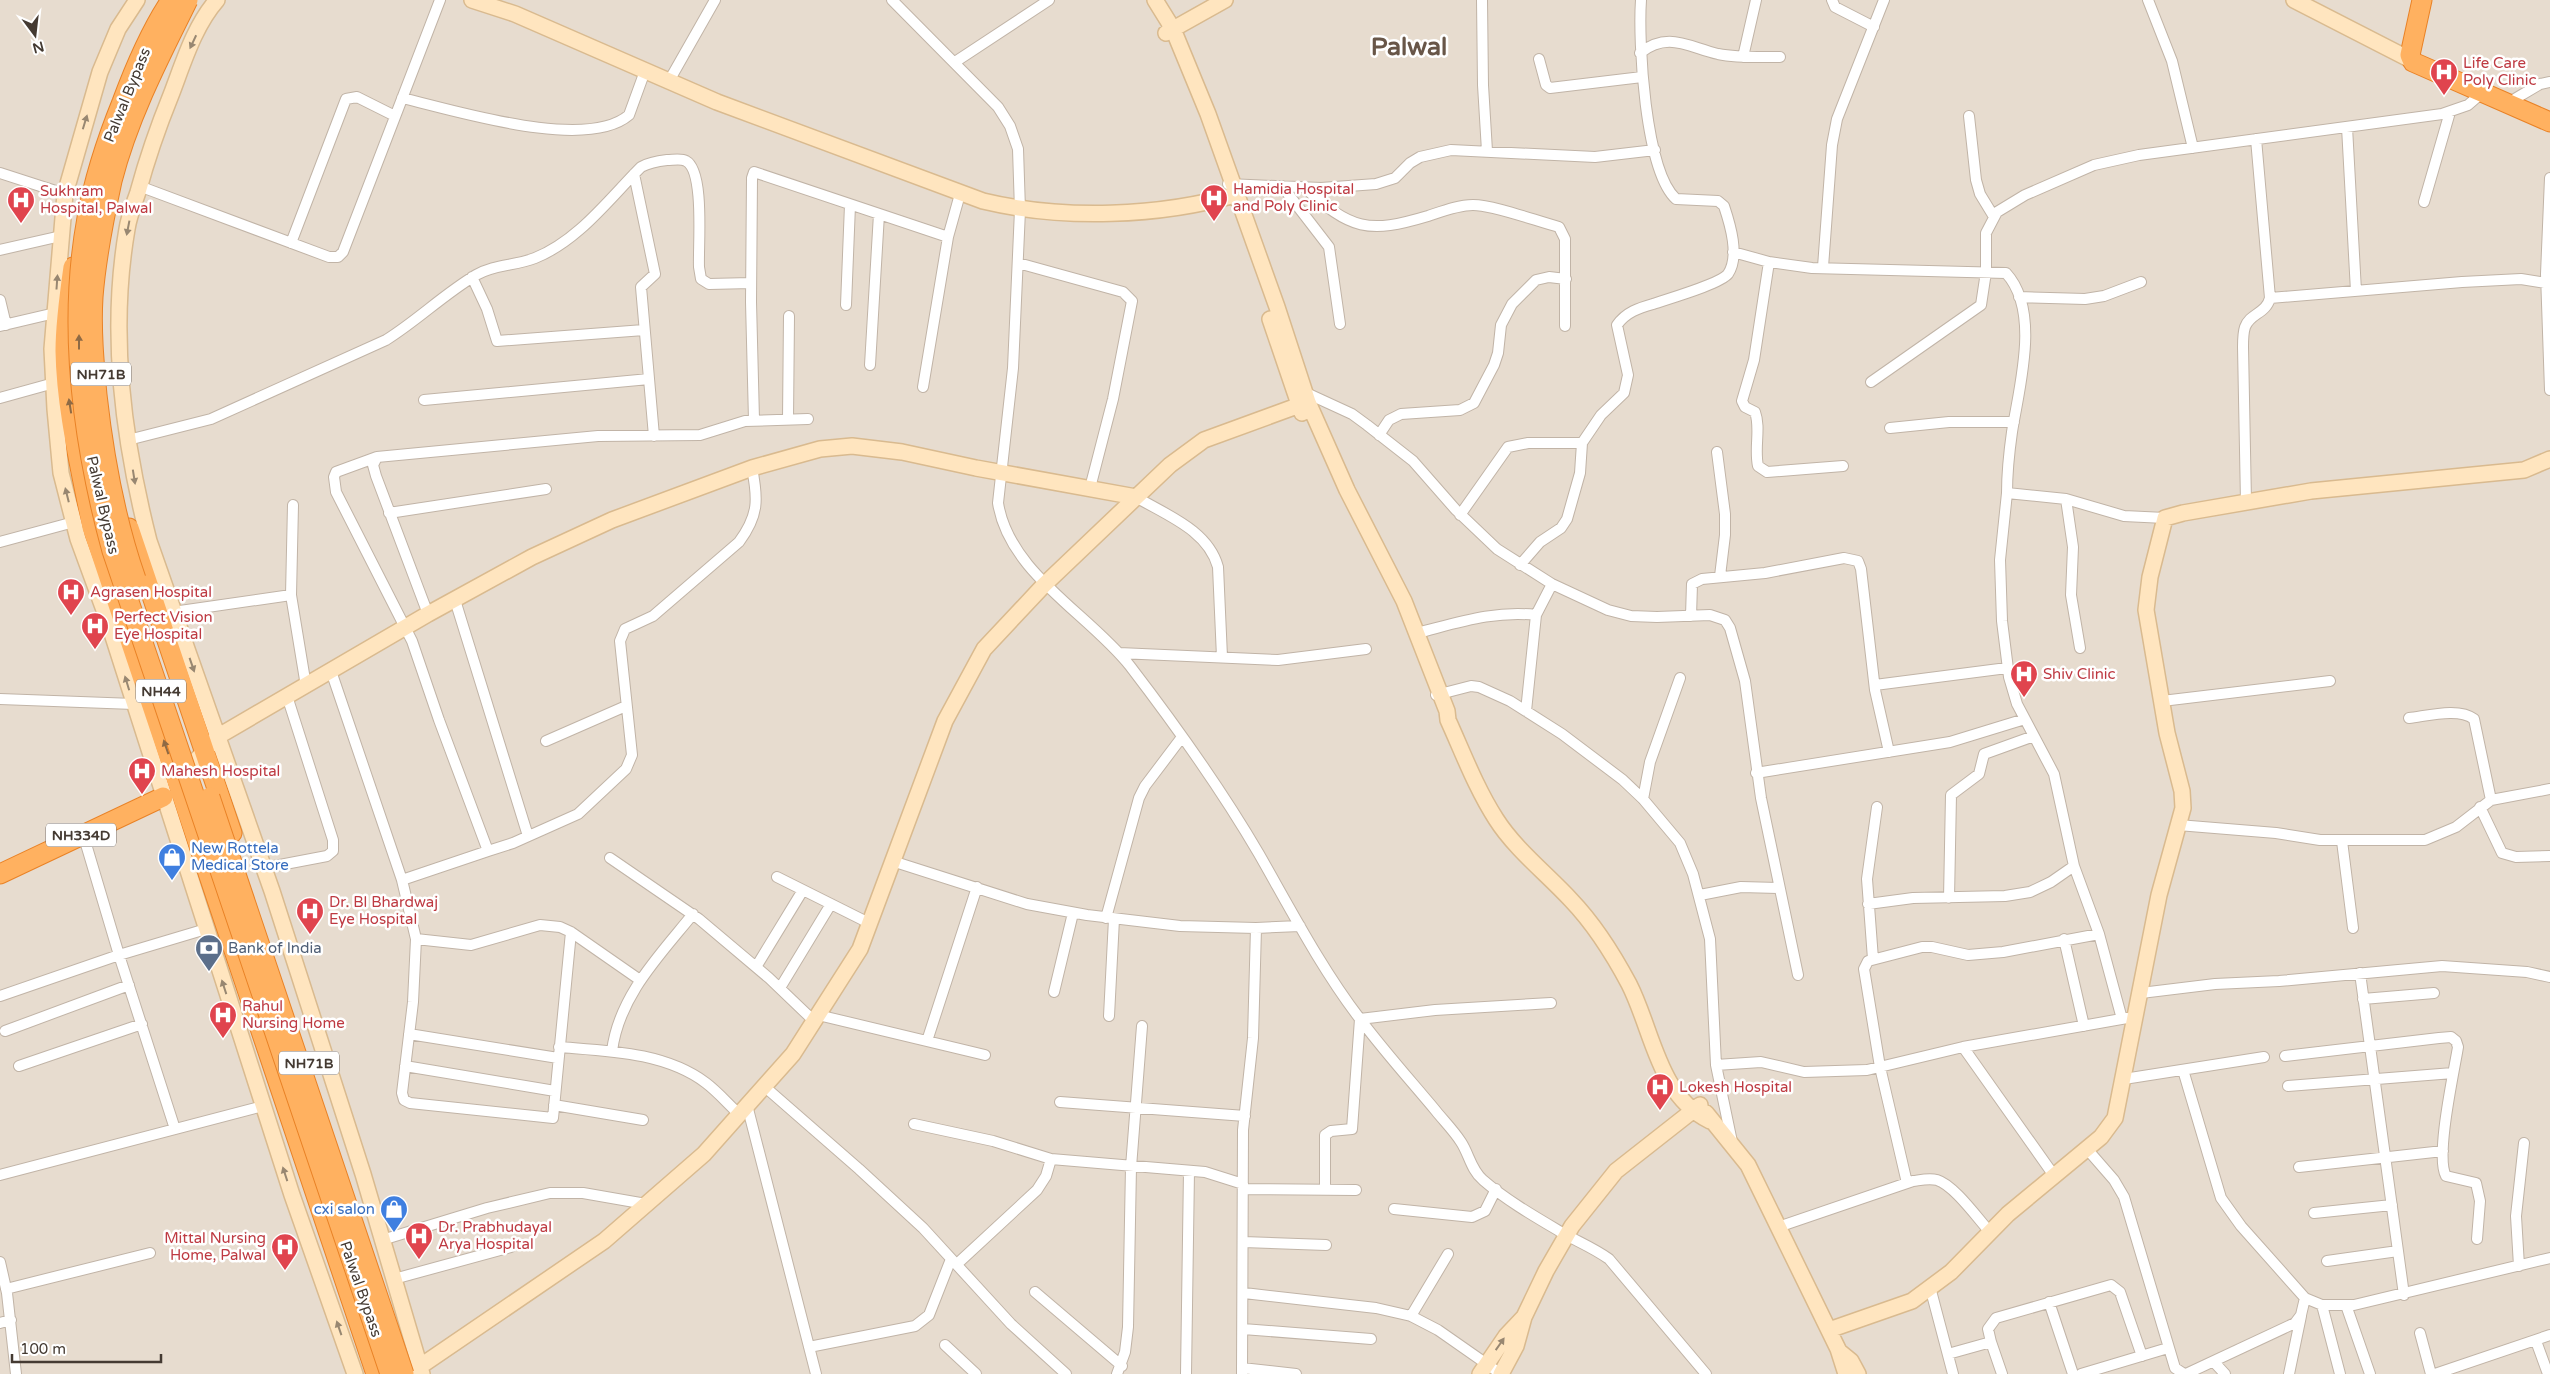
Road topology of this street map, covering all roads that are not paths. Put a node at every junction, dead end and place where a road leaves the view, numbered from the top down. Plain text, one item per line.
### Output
1 (137, 0) edge
2 (161, 0) edge
3 (171, 0) edge
4 (188, 0) edge
5 (197, 0) edge
6 (217, 0) edge
7 (440, 0) edge
8 (472, 0) edge
9 (715, 0) edge
10 (893, 0) edge
11 (1049, 0) edge
12 (1144, 0) edge
13 (1155, 0) edge
14 (1225, 0) edge
15 (1482, 0) edge
16 (1641, 0) edge
17 (1756, 0) edge
18 (1832, 0) edge
19 (1884, 0) edge
20 (2148, 0) edge
21 (2294, 0) edge
22 (2422, 0) edge
23 (509, 6) edge
24 (1874, 27) junction
25 (1169, 31) junction
26 (1640, 53) junction
27 (1743, 57) junction
28 (1780, 57) dead end
29 (1540, 59) dead end
30 (2411, 60) junction
31 (955, 62) junction
32 (645, 70) junction
33 (1642, 77) junction
34 (669, 81) junction
35 (2550, 82) edge
36 (2483, 92) junction
37 (402, 98) junction
38 (2508, 103) junction
39 (2450, 112) junction
40 (395, 116) junction
41 (1969, 116) dead end
42 (2550, 122) edge
43 (2348, 127) junction
44 (2256, 139) junction
45 (2193, 148) junction
46 (1655, 150) junction
47 (1487, 151) junction
48 (0, 173) edge
49 (634, 174) junction
50 (2550, 178) edge
51 (140, 186) junction
52 (1282, 186) junction
53 (1304, 188) junction
54 (1232, 190) junction
55 (65, 194) junction
56 (960, 194) junction
57 (2424, 202) dead end
58 (850, 204) junction
59 (1020, 210) junction
60 (879, 214) junction
61 (1994, 217) junction
62 (61, 236) junction
63 (948, 237) junction
64 (292, 242) junction
65 (0, 250) edge
66 (1733, 252) junction
67 (1769, 262) junction
68 (1018, 263) junction
69 (1823, 267) junction
70 (1986, 272) junction
71 (472, 278) junction
72 (1566, 279) junction
73 (2141, 282) dead end
74 (2546, 282) junction
75 (751, 283) junction
76 (2356, 290) junction
77 (2019, 297) junction
78 (2270, 298) junction
79 (0, 300) edge
80 (846, 305) dead end
81 (55, 313) junction
82 (789, 316) dead end
83 (1340, 324) dead end
84 (3, 326) edge
85 (1565, 326) dead end
86 (644, 330) junction
87 (870, 365) dead end
88 (649, 379) junction
89 (1871, 382) dead end
90 (54, 383) junction
91 (923, 387) dead end
92 (2550, 390) edge
93 (0, 398) edge
94 (1301, 398) junction
95 (424, 400) dead end
96 (788, 419) junction
97 (808, 419) dead end
98 (754, 420) junction
99 (2014, 422) junction
100 (1890, 428) dead end
101 (1379, 435) junction
102 (654, 436) junction
103 (128, 440) junction
104 (1582, 443) junction
105 (1717, 452) dead end
106 (378, 457) junction
107 (2550, 459) edge
108 (1843, 466) dead end
109 (752, 468) junction
110 (1001, 472) junction
111 (1090, 488) junction
112 (546, 490) dead end
113 (2007, 493) junction
114 (1136, 497) junction
115 (2066, 498) junction
116 (2246, 502) junction
117 (292, 505) dead end
118 (389, 512) junction
119 (1460, 515) junction
120 (2164, 518) junction
121 (74, 522) junction
122 (0, 542) edge
123 (1520, 565) junction
124 (1720, 576) junction
125 (1552, 584) junction
126 (1044, 585) junction
127 (291, 595) junction
128 (455, 600) junction
129 (173, 612) junction
130 (428, 614) junction
131 (1536, 615) junction
132 (1691, 616) junction
133 (406, 628) junction
134 (1417, 633) junction
135 (2080, 648) dead end
136 (1366, 650) dead end
137 (1119, 653) junction
138 (1222, 657) junction
139 (2007, 668) junction
140 (331, 671) junction
141 (1680, 678) dead end
142 (2330, 681) dead end
143 (1875, 685) junction
144 (306, 686) junction
145 (1436, 694) junction
146 (287, 696) junction
147 (0, 699) edge
148 (2162, 701) junction
149 (134, 704) junction
150 (626, 706) junction
151 (1526, 711) junction
152 (2409, 718) dead end
153 (2025, 719) junction
154 (2034, 736) junction
155 (217, 737) junction
156 (1182, 737) junction
157 (546, 741) dead end
158 (204, 752) junction
159 (1889, 752) junction
160 (1756, 773) junction
161 (177, 781) junction
162 (2550, 789) edge
163 (163, 797) junction
164 (1643, 799) junction
165 (2491, 800) junction
166 (1876, 807) dead end
167 (2480, 807) junction
168 (2178, 825) junction
169 (83, 834) junction
170 (528, 836) junction
171 (2342, 841) junction
172 (488, 851) junction
173 (2550, 856) edge
174 (610, 858) dead end
175 (892, 862) junction
176 (2074, 866) junction
177 (264, 868) junction
178 (0, 874) edge
179 (777, 877) dead end
180 (402, 880) junction
181 (977, 887) junction
182 (1778, 888) junction
183 (803, 890) junction
184 (1700, 895) junction
185 (1949, 898) junction
186 (830, 904) junction
187 (1868, 904) junction
188 (1073, 913) junction
189 (693, 914) junction
190 (1110, 919) junction
191 (869, 923) junction
192 (1300, 926) junction
193 (1256, 928) junction
194 (2353, 928) dead end
195 (206, 929) junction
196 (571, 932) junction
197 (2099, 934) junction
198 (416, 939) junction
199 (2064, 940) junction
200 (119, 955) junction
201 (1873, 958) junction
202 (756, 967) junction
203 (2360, 973) junction
204 (1798, 975) dead end
205 (2550, 977) edge
206 (640, 980) junction
207 (129, 985) junction
208 (780, 988) junction
209 (1054, 992) dead end
210 (2140, 993) junction
211 (2434, 993) dead end
212 (0, 996) edge
213 (2363, 999) junction
214 (1551, 1003) dead end
215 (1109, 1016) dead end
216 (816, 1018) junction
217 (2129, 1018) junction
218 (1360, 1019) junction
219 (142, 1024) junction
220 (1142, 1026) dead end
221 (2084, 1026) junction
222 (5, 1031) dead end
223 (409, 1034) junction
224 (927, 1041) junction
225 (2369, 1045) junction
226 (559, 1047) junction
227 (1963, 1047) junction
228 (612, 1051) junction
229 (985, 1055) dead end
230 (2285, 1056) dead end
231 (2264, 1057) dead end
232 (558, 1058) junction
233 (1716, 1065) junction
234 (19, 1066) dead end
235 (405, 1066) junction
236 (1880, 1067) junction
237 (2183, 1070) junction
238 (2453, 1073) junction
239 (2374, 1078) junction
240 (2124, 1079) junction
241 (2288, 1086) dead end
242 (765, 1087) junction
243 (555, 1091) junction
244 (1060, 1102) dead end
245 (554, 1105) junction
246 (263, 1106) junction
247 (1136, 1108) junction
248 (1697, 1108) junction
249 (743, 1110) junction
250 (1245, 1116) junction
251 (643, 1120) dead end
252 (914, 1124) dead end
253 (174, 1129) junction
254 (1732, 1143) junction
255 (2524, 1143) dead end
256 (2087, 1149) junction
257 (2443, 1151) junction
258 (2385, 1156) junction
259 (1051, 1158) junction
260 (1131, 1167) junction
261 (2299, 1167) dead end
262 (1188, 1171) junction
263 (0, 1175) edge
264 (2054, 1177) junction
265 (1907, 1183) junction
266 (1243, 1187) junction
267 (1496, 1189) junction
268 (1325, 1190) junction
269 (1356, 1190) dead end
270 (646, 1204) junction
271 (2392, 1205) junction
272 (1394, 1209) dead end
273 (2314, 1213) dead end
274 (1778, 1227) junction
275 (1990, 1232) junction
276 (1567, 1235) junction
277 (2477, 1239) dead end
278 (382, 1240) junction
279 (1243, 1242) junction
280 (1326, 1245) dead end
281 (511, 1246) dead end
282 (2398, 1252) junction
283 (150, 1253) dead end
284 (1448, 1254) dead end
285 (2550, 1258) edge
286 (954, 1261) junction
287 (2327, 1261) dead end
288 (0, 1262) edge
289 (2519, 1266) junction
290 (394, 1279) junction
291 (1930, 1287) junction
292 (6, 1288) junction
293 (1035, 1292) dead end
294 (1244, 1293) junction
295 (2404, 1295) junction
296 (2305, 1298) junction
297 (2049, 1302) junction
298 (2322, 1305) junction
299 (2346, 1305) junction
300 (2301, 1315) junction
301 (1411, 1316) junction
302 (1524, 1317) junction
303 (11, 1320) junction
304 (0, 1323) edge
305 (1243, 1329) junction
306 (1829, 1330) junction
307 (2420, 1333) dead end
308 (2550, 1336) edge
309 (1371, 1339) dead end
310 (2536, 1341) junction
311 (1991, 1342) junction
312 (945, 1345) dead end
313 (809, 1347) junction
314 (2168, 1348) junction
315 (1838, 1349) junction
316 (1948, 1354) junction
317 (2142, 1356) junction
318 (2214, 1362) junction
319 (1483, 1369) edge
320 (1119, 1370) edge
321 (1242, 1371) edge
322 (413, 1373) edge
323 (16, 1374) edge
324 (355, 1374) edge
325 (376, 1374) edge
326 (390, 1374) edge
327 (816, 1374) edge
328 (976, 1374) edge
329 (1066, 1374) edge
330 (1186, 1374) edge
331 (1296, 1374) edge
332 (1501, 1374) edge
333 (1706, 1374) edge
334 (1846, 1374) edge
335 (1858, 1374) edge
336 (1953, 1374) edge
337 (2000, 1374) edge
338 (2073, 1374) edge
339 (2081, 1374) edge
340 (2185, 1374) edge
341 (2225, 1374) edge
342 (2289, 1374) edge
343 (2340, 1374) edge
344 (2370, 1374) edge
345 (2431, 1374) edge
346 (2435, 1374) edge
347 (2548, 1374) edge

55 -> 1 street
161 -> 2 highway
326 -> 3 highway, Palwal Bypass / NH44, bridge
4 - 322 highway, Palwal Bypass / NH44, bridge
5 - 158 highway, NH71B
6 -> 51 street
7 - 37 street
8 - 23 street
9 - 34 street
10 - 31 street
11 - 31 street
12 - 25 street
13 - 25 street
14 - 25 street
15 - 47 street
16 - 26 street
17 - 27 street
18 - 24 street
19 - 24 street
20 - 45 street
21 - 30 street
22 - 30 highway
23 - 32 street
24 - 69 street
25 - 54 street
26 - 27 street
26 - 33 street
27 - 28 street
29 - 33 street
30 - 36 highway
31 - 59 street
32 - 34 street
32 - 37 street
33 - 46 street
34 - 56 street
35 - 38 street
36 - 38 highway
36 - 39 street
37 - 40 street
38 - 42 highway
39 - 43 street
39 - 57 street
40 - 64 street
40 - 64 street
41 - 61 street
43 - 44 street
43 - 76 street
44 - 45 street
44 - 78 street
45 - 61 street
46 - 47 street
46 - 66 street
47 - 53 street
48 - 55 street
49 - 71 street
49 - 75 street
49 - 86 street
50 - 74 street
51 - 64 street
51 -> 103 street
52 - 53 street
52 - 54 street
52 - 83 street
53 - 72 street
54 - 59 street
54 - 94 street
55 - 62 street
56 - 59 street
56 - 63 street
58 - 60 street
58 - 75 street
58 - 80 street
59 - 68 street
60 - 63 street
60 - 87 street
61 - 70 street
62 - 65 street
81 -> 62 street
63 - 91 street
66 - 67 street
66 - 104 street
67 - 69 street
67 - 108 street
68 - 110 street
68 - 111 street
69 - 70 street
70 - 77 street
70 - 89 street
71 - 86 street
71 - 103 street
72 - 85 street
72 - 101 street
73 - 77 street
74 - 76 street
74 - 92 street
75 - 98 street
76 - 78 street
77 - 99 street
78 - 116 street
79 - 84 street
81 - 84 street
81 - 90 street
82 - 96 street
86 - 88 street
88 - 95 street
88 - 102 street
90 - 93 street
121 -> 90 street
94 - 101 street
94 - 114 street
94 - 134 street
94 - 145 street
96 - 97 street
96 - 98 street
98 - 102 street
99 - 100 street
99 - 113 street
101 - 119 street
102 - 106 street
103 -> 129 street
104 - 119 street
104 - 123 street
105 - 124 street
106 - 118 street
106 - 133 street
107 - 116 street
109 - 110 street
109 - 128 street
109 - 150 street
110 - 111 street
110 - 126 street
111 - 114 street
112 - 118 street
113 - 115 street
113 - 139 street
114 - 126 street
114 - 138 street
115 - 120 street
115 - 135 street
116 - 120 street
117 - 127 street
118 - 130 street
119 - 123 street
120 - 148 street
121 - 122 street
149 -> 121 street
123 - 125 street
124 - 132 street
124 - 143 street
125 - 131 street
125 - 132 street
126 - 137 street
126 - 175 street
127 - 129 street
127 - 144 street
128 - 130 street
128 - 170 street
129 -> 155 street
130 - 133 street
131 - 134 street
131 - 151 street
132 - 160 street
133 - 140 street
133 - 172 street
134 - 145 street
136 - 138 street
137 - 138 street
137 - 156 street
139 - 143 street
139 - 153 street
140 - 144 street
140 - 180 street
141 - 164 street
142 - 148 street
143 - 159 street
144 - 146 street
145 - 151 street
145 - 248 street
146 - 155 street
146 - 177 street
147 - 149 street
148 - 168 street
149 - 163 street
150 - 157 street
150 - 170 street
151 - 164 street
152 - 165 street
153 - 154 street
153 - 159 street
154 - 176 street
154 - 185 street
155 - 158 street, NH334D
155 - 177 street
156 - 190 street
156 - 192 street
158 - 161 street, NH334D
158 - 322 highway, NH71B
159 - 160 street
160 - 182 street
161 - 163 street, NH334D
161 - 325 highway
162 - 165 street
163 - 169 highway, NH334D
163 - 195 street
164 - 184 street
165 - 167 street
166 - 187 street
167 - 171 street
167 - 173 street
168 - 171 street
168 - 210 street
169 - 178 highway, NH334D
169 - 200 street
170 - 172 street
171 - 194 street
172 - 180 street
174 - 189 street
175 - 181 street
175 - 191 street
176 - 185 street
176 - 197 street
177 - 278 street
179 - 183 street
180 - 198 street
181 - 188 street
181 - 224 street
182 - 184 street
182 - 204 street
183 - 186 street
183 - 202 street
184 - 233 street
185 - 187 street
186 - 191 street
186 - 208 street
187 - 201 street
188 - 190 street
188 - 209 street
189 - 202 street
189 - 206 street
190 - 193 street
190 - 215 street
191 - 216 street
192 - 193 street
192 - 218 street
193 - 250 street
195 - 200 street
246 -> 195 street
196 - 198 street
196 - 206 street
196 - 226 street
197 - 199 street
197 - 217 street
198 - 223 street
199 - 201 street
199 - 221 street
200 - 207 street
200 - 212 street
201 - 236 street
202 - 208 street
203 - 205 street
203 - 210 street
203 - 213 street
206 - 228 street
207 - 219 street
207 - 222 street
208 - 216 street
210 - 217 street
211 - 213 street
213 - 225 street
214 - 218 street
216 - 224 street
216 - 242 street
217 - 221 street
217 - 240 street
218 - 267 street
218 - 268 street
219 - 234 street
219 - 253 street
220 - 247 street
221 - 227 street
223 - 232 street
223 - 235 street
224 - 229 street
225 - 230 street
225 - 238 street
225 - 239 street
226 - 228 street
226 - 232 street
227 - 236 street
227 - 264 street
228 - 249 street
231 - 237 street
232 - 243 street
233 - 236 street
233 - 254 street
235 - 243 street
235 - 245 street
236 - 265 street
237 - 240 street
237 - 296 street
238 - 239 street
238 - 257 street
239 - 241 street
239 - 258 street
240 - 256 street
242 - 249 street
242 - 286 street
243 - 245 street
244 - 247 street
245 - 251 street
246 - 253 street
324 -> 246 street
247 - 250 street
247 - 260 street
248 - 254 street
248 - 276 street
249 - 270 street
249 - 313 street
250 - 266 street
252 - 259 street
253 - 263 street
254 - 274 street
255 - 289 street
256 - 264 street
256 - 314 street
257 - 258 street
257 - 277 street
258 - 261 street
258 - 271 street
259 - 260 street
259 - 286 street
260 - 262 street
260 - 320 street
262 - 266 street
262 - 330 street
264 - 275 street
265 - 274 street
265 - 275 street
266 - 268 street
266 - 279 street
267 - 272 street
267 - 276 street
268 - 269 street
270 - 278 street
270 - 322 street
271 - 273 street
271 - 282 street
274 - 306 street
275 - 291 street
276 - 302 street
276 - 333 street
278 - 290 street
279 - 280 street
279 - 294 street
281 - 290 street
282 - 287 street
282 - 295 street
283 - 292 street
284 - 301 street
285 - 289 street
286 - 313 street
286 - 329 street
288 - 292 street
289 - 295 street
290 - 322 street
291 - 306 street
291 - 316 street
292 - 303 street
293 - 320 street
294 - 301 street
294 - 305 street
295 - 299 street
296 - 298 street
296 - 300 street
297 - 311 street
297 - 317 street
297 - 338 street
298 - 299 street
298 - 343 street
299 - 344 street
300 - 318 street
300 - 342 street
301 - 319 street
319 -> 302 street
302 - 332 street
303 - 304 street
303 - 323 street
305 - 309 street
305 - 321 street
306 - 315 street
307 - 345 street
308 - 310 street
310 - 346 street
310 - 347 street
311 - 316 street
311 - 337 street
312 - 328 street
313 - 327 street
314 - 317 street
314 - 340 street
315 - 334 street
315 - 335 street
316 - 336 street
317 - 339 street
318 - 340 street
318 - 341 street
319 - 332 street
321 - 331 street

